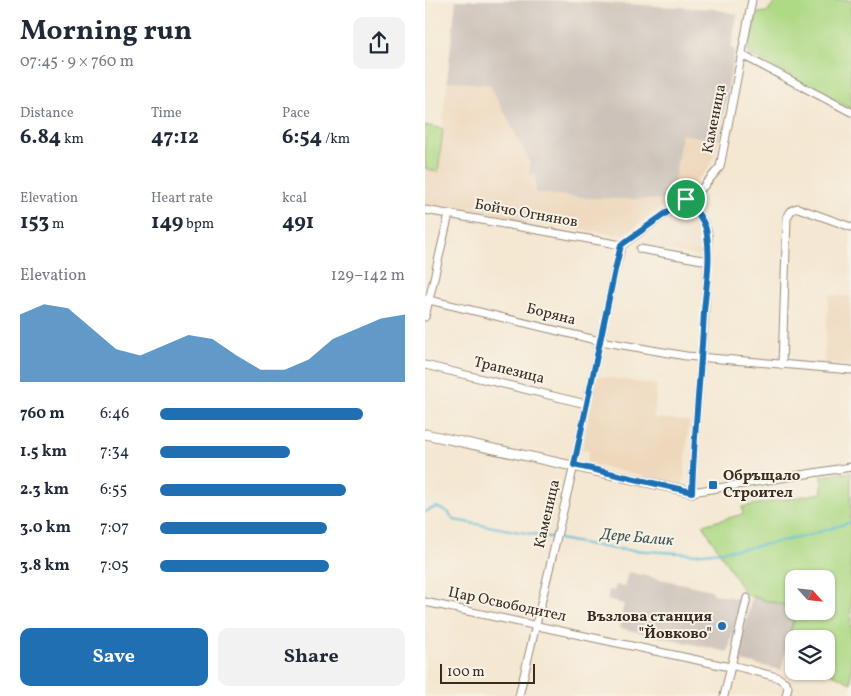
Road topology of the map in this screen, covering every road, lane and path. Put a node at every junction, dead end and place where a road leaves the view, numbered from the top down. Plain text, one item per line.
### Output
1 (752, 0) edge
2 (742, 55) junction
3 (851, 112) edge
4 (686, 199) junction
5 (425, 210) edge
6 (449, 214) junction
7 (851, 226) edge
8 (621, 245) junction
9 (640, 249) dead end
10 (708, 261) junction
11 (427, 299) edge
12 (425, 317) edge
13 (600, 341) junction
14 (702, 358) junction
15 (425, 365) edge
16 (782, 365) junction
17 (851, 370) edge
18 (586, 404) junction
19 (425, 434) edge
20 (574, 465) junction
21 (851, 467) edge
22 (692, 492) junction
23 (747, 598) dead end
24 (425, 602) edge
25 (535, 624) junction
26 (731, 666) junction
27 (519, 696) edge
28 (724, 696) edge
29 (787, 696) edge

1 - 2 street, Каменица
2 - 3 street
2 - 4 street, Каменица
4 - 8 street, Каменица
4 - 10 street
5 - 6 street, Бойчо Огнянов
6 - 8 street, Бойчо Огнянов
6 - 11 street
7 - 16 street
8 - 13 street, Каменица
9 - 10 street
10 - 14 street
11 - 12 street
11 - 13 street, Боряна
13 - 14 street, Боряна
13 - 18 street, Каменица
14 - 16 street, Боряна
14 - 22 street
15 - 18 street, Трапезица
16 - 17 street, Боряна
18 - 20 street, Каменица
19 - 20 street
20 - 22 street
20 - 25 street, Каменица
21 - 22 street
23 - 26 street
24 - 25 street, Цар Освободител
25 - 26 street, Цар Освободител
25 - 27 street, Каменица
26 - 28 street
26 - 29 street, Цар Освободител

